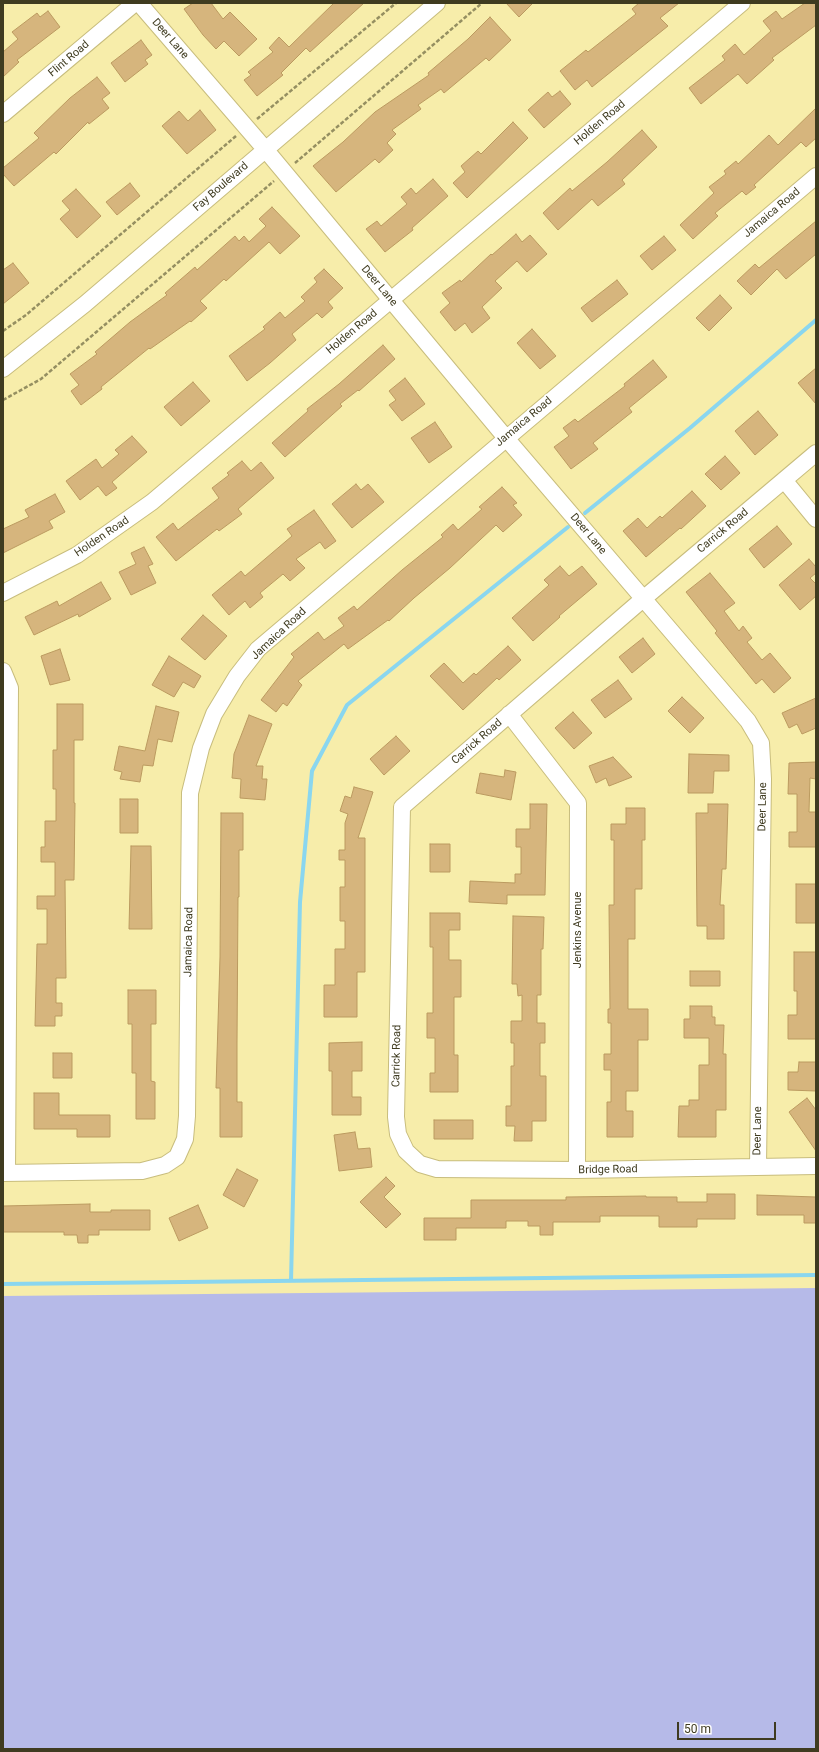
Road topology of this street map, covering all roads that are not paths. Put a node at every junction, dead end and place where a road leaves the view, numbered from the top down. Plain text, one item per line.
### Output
1 (135, 3) edge
2 (139, 3) edge
3 (438, 3) edge
4 (742, 3) edge
5 (3, 114) edge
6 (265, 149) junction
7 (816, 176) edge
8 (390, 300) junction
9 (3, 369) edge
10 (506, 438) junction
11 (816, 453) edge
12 (784, 480) junction
13 (816, 519) edge
14 (3, 593) edge
15 (643, 599) junction
16 (3, 671) edge
17 (509, 714) junction
18 (406, 1152) joint
19 (758, 1166) junction
20 (816, 1166) edge
21 (577, 1170) junction
22 (5, 1173) edge

1 - 5 street, Flint Road
2 - 6 street, Deer Lane
3 - 6 street, Fay Boulevard
4 - 8 street, Holden Road
6 - 8 street, Deer Lane
6 - 9 street, Fay Boulevard
7 - 10 street, Jamaica Road
8 - 10 street, Deer Lane
8 - 14 street, Holden Road
10 - 15 street, Deer Lane
10 - 22 street, Jamaica Road
11 - 12 street, Carrick Road
12 - 13 street
12 - 15 street, Carrick Road
15 - 17 street, Carrick Road
15 - 19 street, Deer Lane
16 - 22 street
17 - 18 street, Carrick Road
17 - 21 street, Jenkins Avenue
18 - 21 street, Bridge Road
19 - 20 street, Bridge Road
19 - 21 street, Bridge Road

